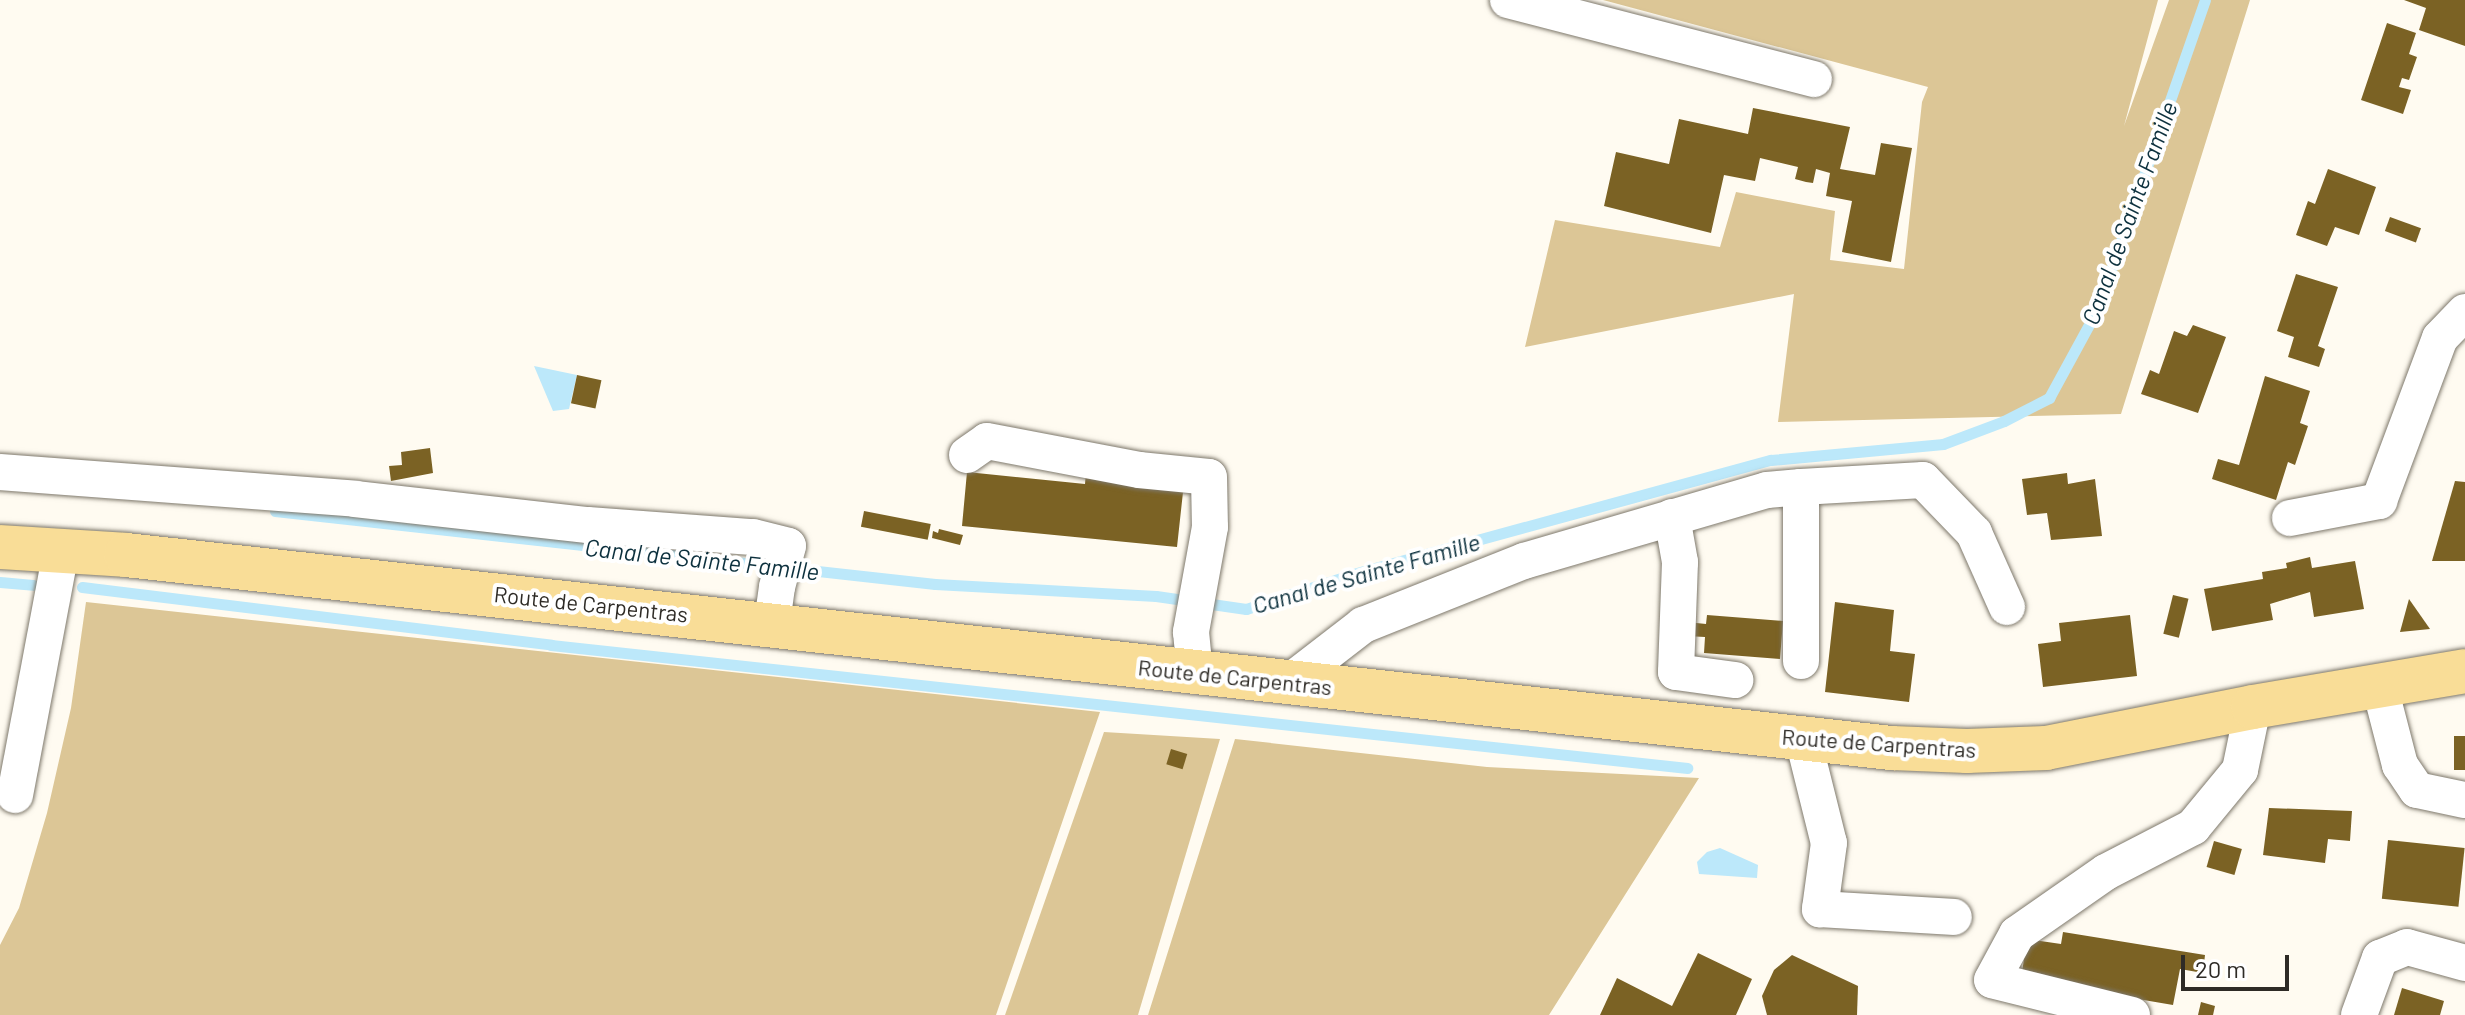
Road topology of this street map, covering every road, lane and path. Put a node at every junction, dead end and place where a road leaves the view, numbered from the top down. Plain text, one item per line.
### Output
1 (1508, 0) edge
2 (1814, 79) dead end
3 (2465, 312) edge
4 (967, 455) dead end
5 (0, 472) edge
6 (1801, 487) junction
7 (1672, 517) junction
8 (2290, 518) dead end
9 (0, 547) edge
10 (61, 551) junction
11 (2007, 607) dead end
12 (772, 623) junction
13 (1801, 661) dead end
14 (2465, 671) edge
15 (1195, 673) junction
16 (1735, 680) dead end
17 (1288, 683) junction
18 (2379, 684) junction
19 (2253, 707) junction
20 (1803, 739) junction
21 (15, 795) dead end
22 (2465, 800) edge
23 (1954, 917) dead end
24 (2465, 963) edge
25 (2132, 1015) edge
26 (2359, 1015) edge

1 - 2 street
3 - 8 street
4 - 15 street
5 - 12 street
6 - 7 street
6 - 11 street
6 - 13 street
7 - 16 street
7 - 17 street
9 - 10 main road, Route de Carpentras
10 - 12 main road, Route de Carpentras
10 - 21 street
12 - 15 main road, Route de Carpentras
14 - 18 main road, Route de Carpentras
15 - 17 main road, Route de Carpentras
17 - 20 main road, Route de Carpentras
18 - 19 main road, Route de Carpentras
18 - 22 street
19 - 20 main road, Route de Carpentras
19 - 25 street
20 - 23 street
24 - 26 street

